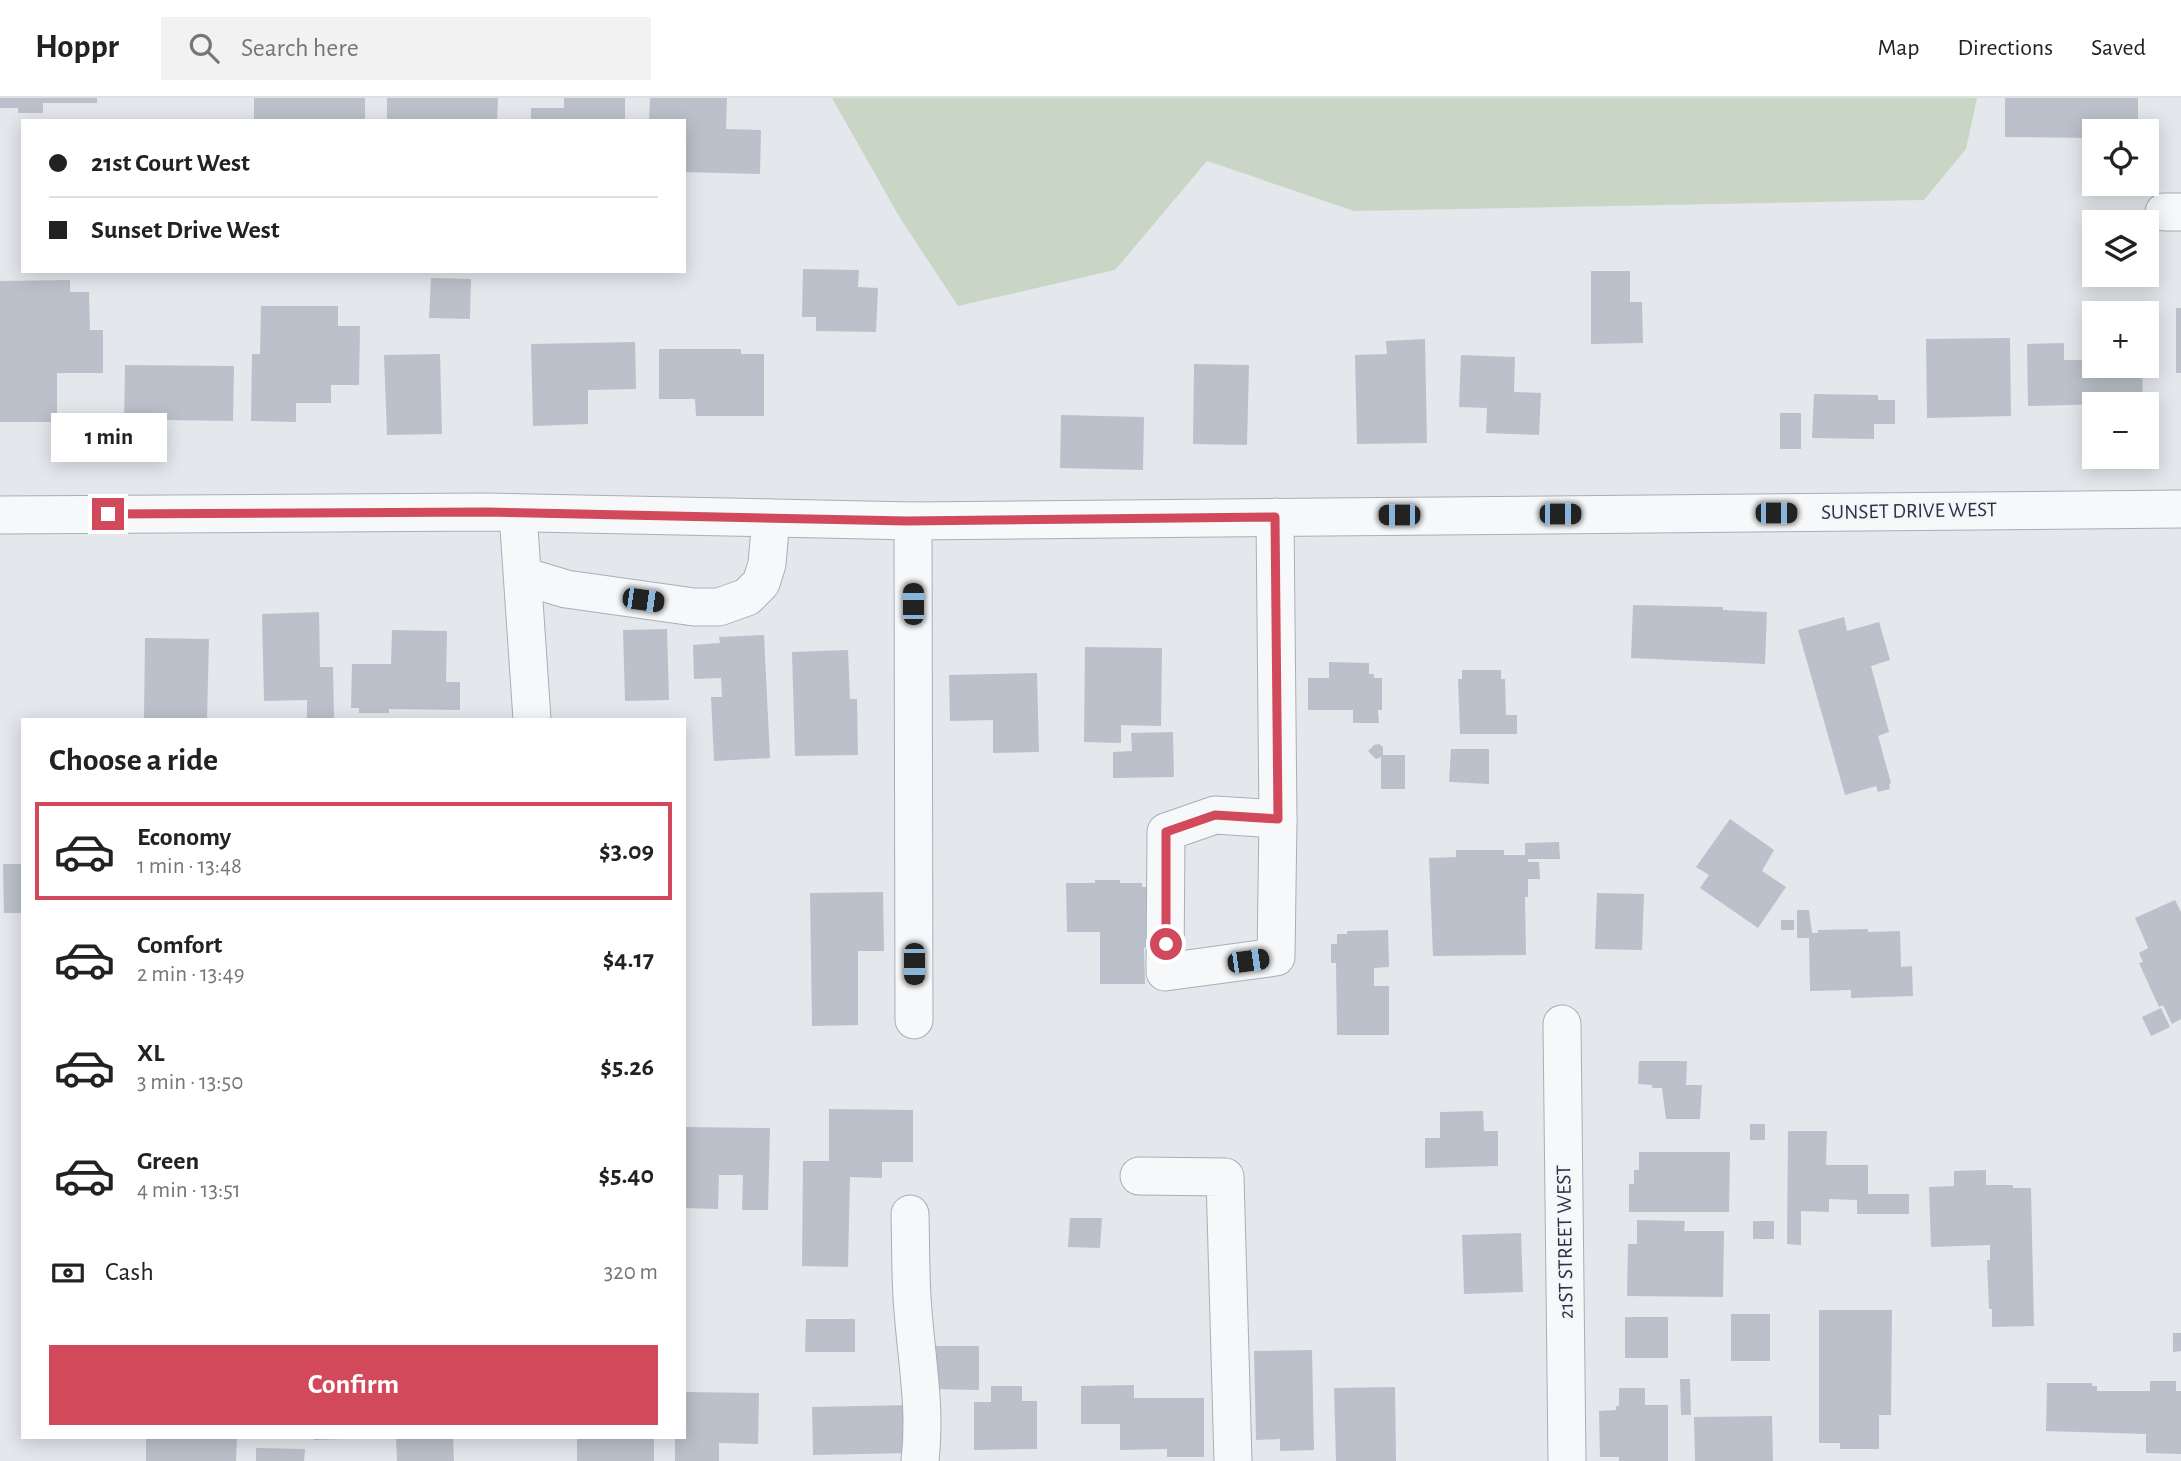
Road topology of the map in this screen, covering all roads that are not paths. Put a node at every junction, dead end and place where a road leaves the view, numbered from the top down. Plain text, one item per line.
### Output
1 (2181, 509) edge
2 (518, 513) junction
3 (0, 515) edge
4 (1275, 517) junction
5 (771, 518) junction
6 (913, 521) junction
7 (523, 587) junction
8 (506, 718) edge
9 (533, 718) edge
10 (1278, 819) junction
11 (914, 1020) dead end
12 (1562, 1024) dead end
13 (1139, 1176) dead end
14 (910, 1214) dead end
15 (920, 1461) edge
16 (1233, 1461) edge
17 (1567, 1461) edge

1 - 4 street, SUNSET DRIVE WEST
2 - 3 street, SUNSET DRIVE WEST
2 - 5 street, SUNSET DRIVE WEST
2 - 7 street
4 - 6 street, SUNSET DRIVE WEST
4 - 10 street
5 - 6 street, SUNSET DRIVE WEST
5 - 7 street
6 - 11 street
7 - 8 street
7 - 9 street
10 - 10 street
12 - 17 street, 21ST STREET WEST
13 - 16 street
14 - 15 street

